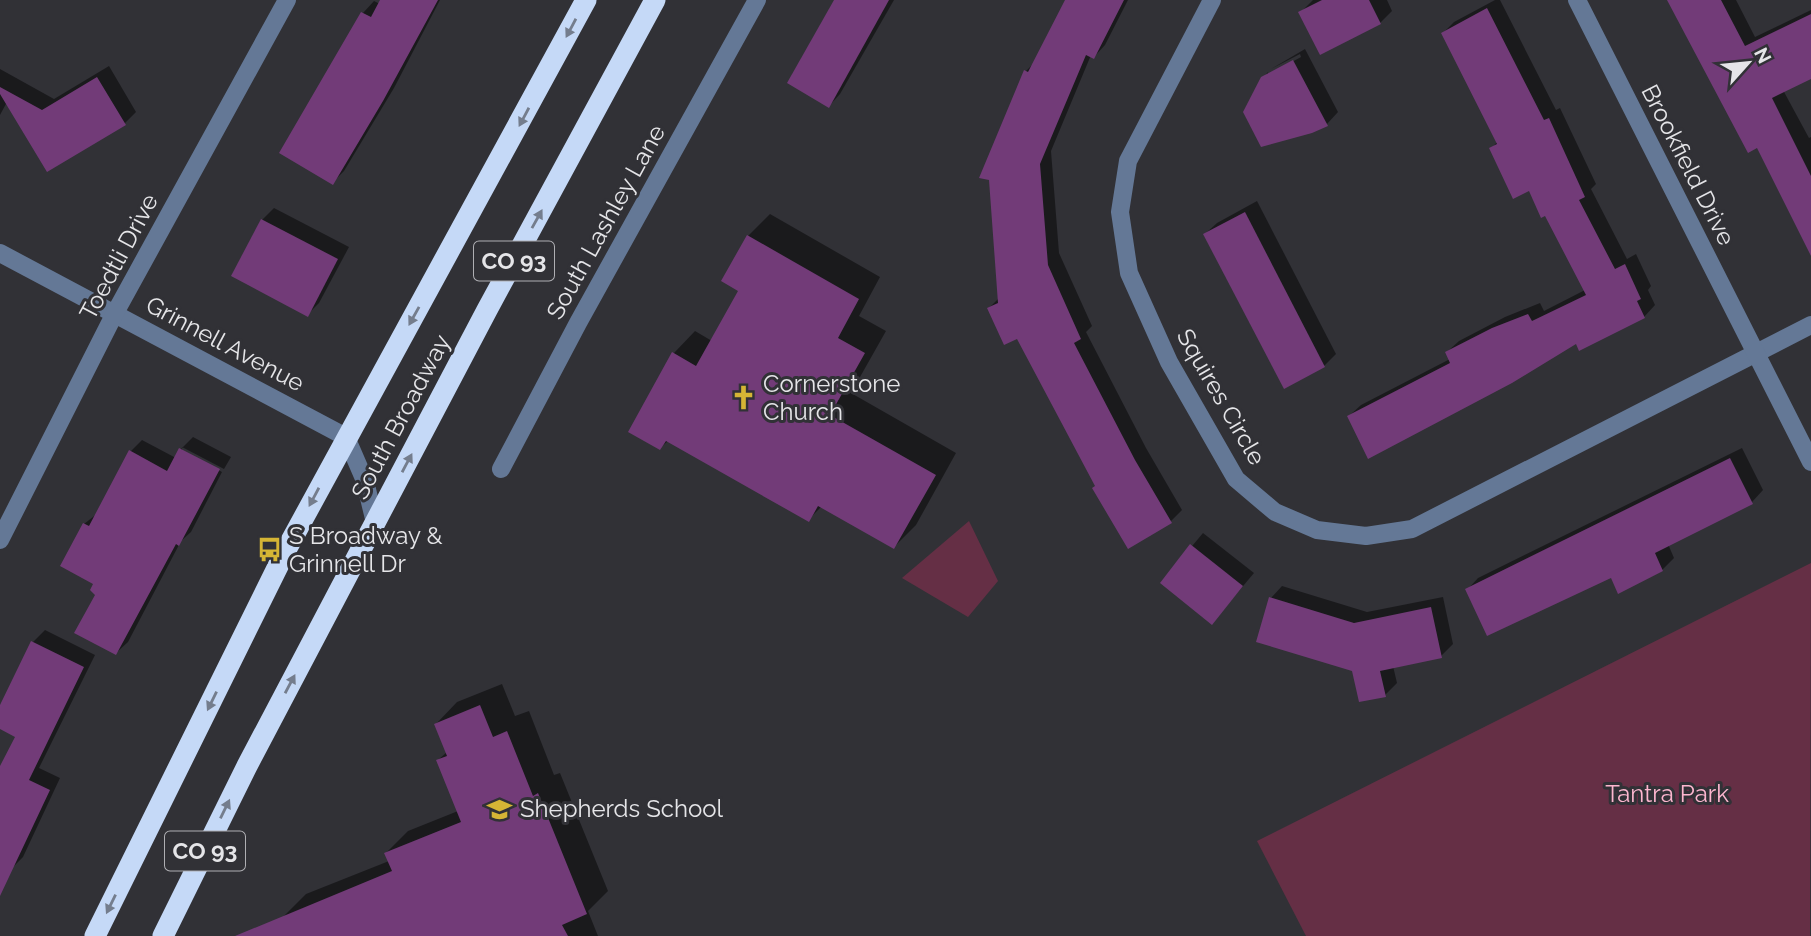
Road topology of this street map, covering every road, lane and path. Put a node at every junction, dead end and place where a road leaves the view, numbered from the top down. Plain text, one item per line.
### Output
1 (287, 0) edge
2 (586, 0) edge
3 (655, 0) edge
4 (757, 0) edge
5 (1212, 0) edge
6 (1577, 0) edge
7 (0, 253) edge
8 (115, 313) junction
9 (1811, 325) edge
10 (1756, 353) junction
11 (346, 437) junction
12 (1811, 462) edge
13 (501, 469) dead end
14 (375, 523) junction
15 (0, 540) edge
16 (95, 936) edge
17 (163, 936) edge

1 - 8 street, Toedtli Drive
2 -> 11 highway, South Broadway / CO 93
14 -> 3 highway, South Broadway / CO 93
4 - 13 street, South Lashley Lane
5 - 10 street, Squires Circle
6 - 10 street, Brookfield Drive
7 - 8 street, Grinnell Avenue
8 - 11 street, Grinnell Avenue
8 - 15 street, Toedtli Drive
9 - 10 street, Squires Circle
10 - 12 street, Brookfield Drive
11 - 14 street
11 -> 16 highway, South Broadway / CO 93
17 -> 14 highway, South Broadway / CO 93

